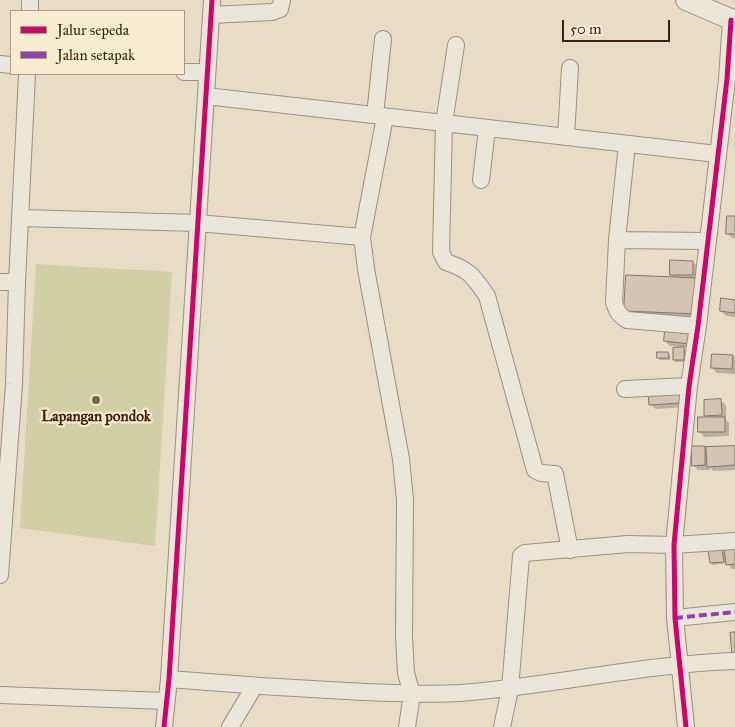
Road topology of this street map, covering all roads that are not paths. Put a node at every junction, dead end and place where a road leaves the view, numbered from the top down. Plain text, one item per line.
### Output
1 (282, 0) edge
2 (686, 0) edge
3 (211, 7) edge
4 (733, 20) edge
5 (383, 39) dead end
6 (456, 46) dead end
7 (570, 68) dead end
8 (185, 72) edge
9 (208, 72) junction
10 (27, 75) edge
11 (206, 96) junction
12 (380, 116) junction
13 (444, 123) junction
14 (487, 129) junction
15 (566, 137) junction
16 (626, 144) junction
17 (717, 154) junction
18 (481, 180) dead end
19 (21, 218) junction
20 (197, 222) junction
21 (362, 237) junction
22 (616, 240) junction
23 (707, 241) junction
24 (0, 282) edge
25 (16, 282) junction
26 (698, 326) junction
27 (7, 384) edge
28 (689, 386) junction
29 (625, 389) dead end
30 (5, 441) edge
31 (735, 541) edge
32 (674, 545) junction
33 (570, 550) junction
34 (0, 575) edge
35 (735, 612) edge
36 (675, 618) junction
37 (735, 661) edge
38 (680, 664) junction
39 (169, 679) junction
40 (254, 687) junction
41 (510, 689) junction
42 (412, 694) junction
43 (0, 695) edge
44 (166, 701) junction
45 (164, 727) edge
46 (230, 727) edge
47 (407, 727) edge
48 (502, 727) edge
49 (686, 727) edge

1 - 3 street
2 - 4 street
3 - 9 street
4 - 17 street
5 - 12 street
6 - 13 street
7 - 15 street
8 - 9 street
9 - 11 street
10 - 19 street
11 - 12 street
11 - 20 street
12 - 13 street
12 - 21 street
13 - 14 street
13 - 33 street
14 - 15 street
14 - 18 street
15 - 16 street
16 - 17 street
16 - 22 street
17 - 23 street
19 - 20 street
19 - 25 street
20 - 21 street
20 - 39 street
21 - 42 street
22 - 23 street
22 - 26 street
23 - 26 street
24 - 25 street
25 - 27 street
26 - 28 street
27 - 30 street
28 - 29 street
28 - 32 street
30 - 34 street
31 - 32 street
32 - 33 street
32 - 36 street
33 - 41 street
35 - 36 street
36 - 38 street
37 - 38 street
38 - 41 street
38 - 49 street
39 - 40 street
39 - 44 street
40 - 42 street
40 - 46 street
41 - 42 street
41 - 48 street
42 - 47 street
43 - 44 street
44 - 45 street

